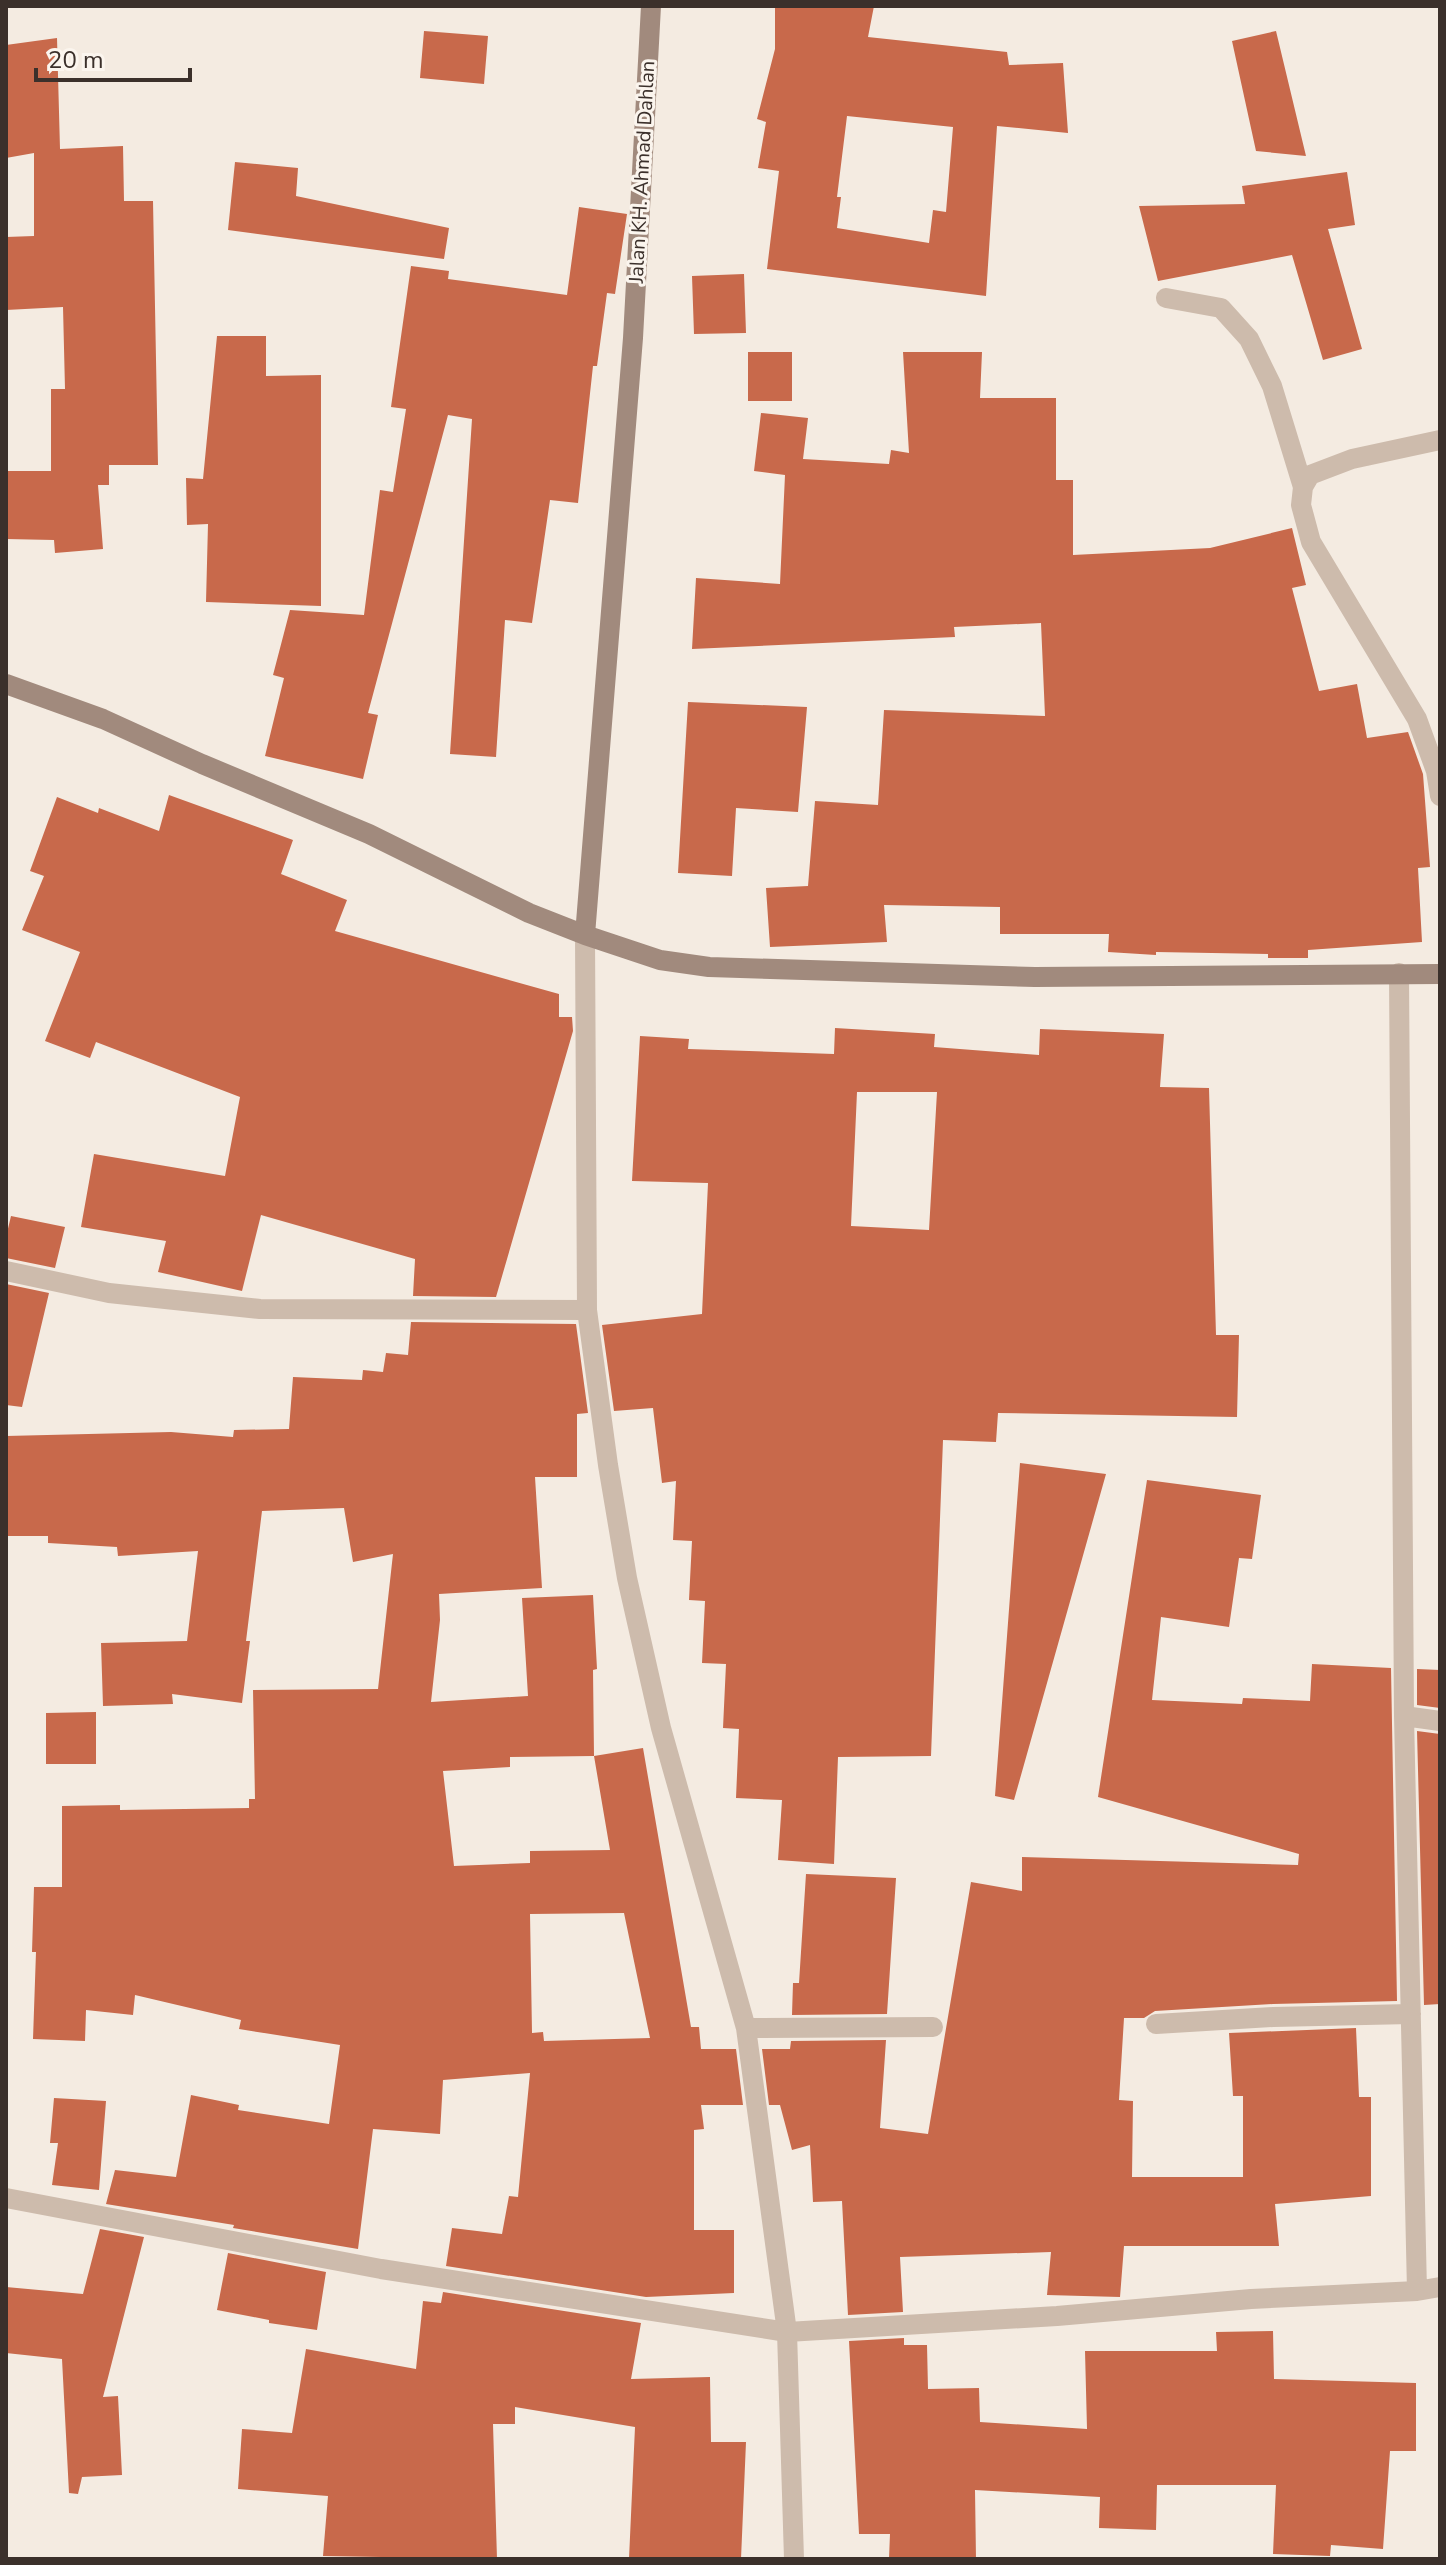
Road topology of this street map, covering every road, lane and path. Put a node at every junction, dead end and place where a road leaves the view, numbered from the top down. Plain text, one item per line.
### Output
1 (651, 6) edge
2 (1166, 298) dead end
3 (1440, 440) edge
4 (1303, 487) junction
5 (6, 684) edge
6 (1440, 796) edge
7 (585, 935) junction
8 (1399, 973) junction
9 (1440, 974) edge
10 (6, 1271) edge
11 (587, 1310) junction
12 (1404, 1716) junction
13 (1440, 1721) edge
14 (1411, 2014) junction
15 (1156, 2024) dead end
16 (933, 2027) dead end
17 (746, 2028) junction
18 (6, 2198) edge
19 (1440, 2287) edge
20 (1417, 2291) junction
21 (787, 2332) junction
22 (794, 2559) edge

1 - 7 street, Jalan KH. Ahmad Dahlan
2 - 4 street
3 - 4 street
4 - 6 street
5 - 7 street
7 - 8 street
7 - 11 street
8 - 9 street
8 - 12 street
10 - 11 street
11 - 17 street
12 - 13 street
12 - 14 street
14 - 15 street
14 - 20 street
16 - 17 street
17 - 21 street
18 - 21 street
19 - 20 street
20 - 21 street
21 - 22 street

